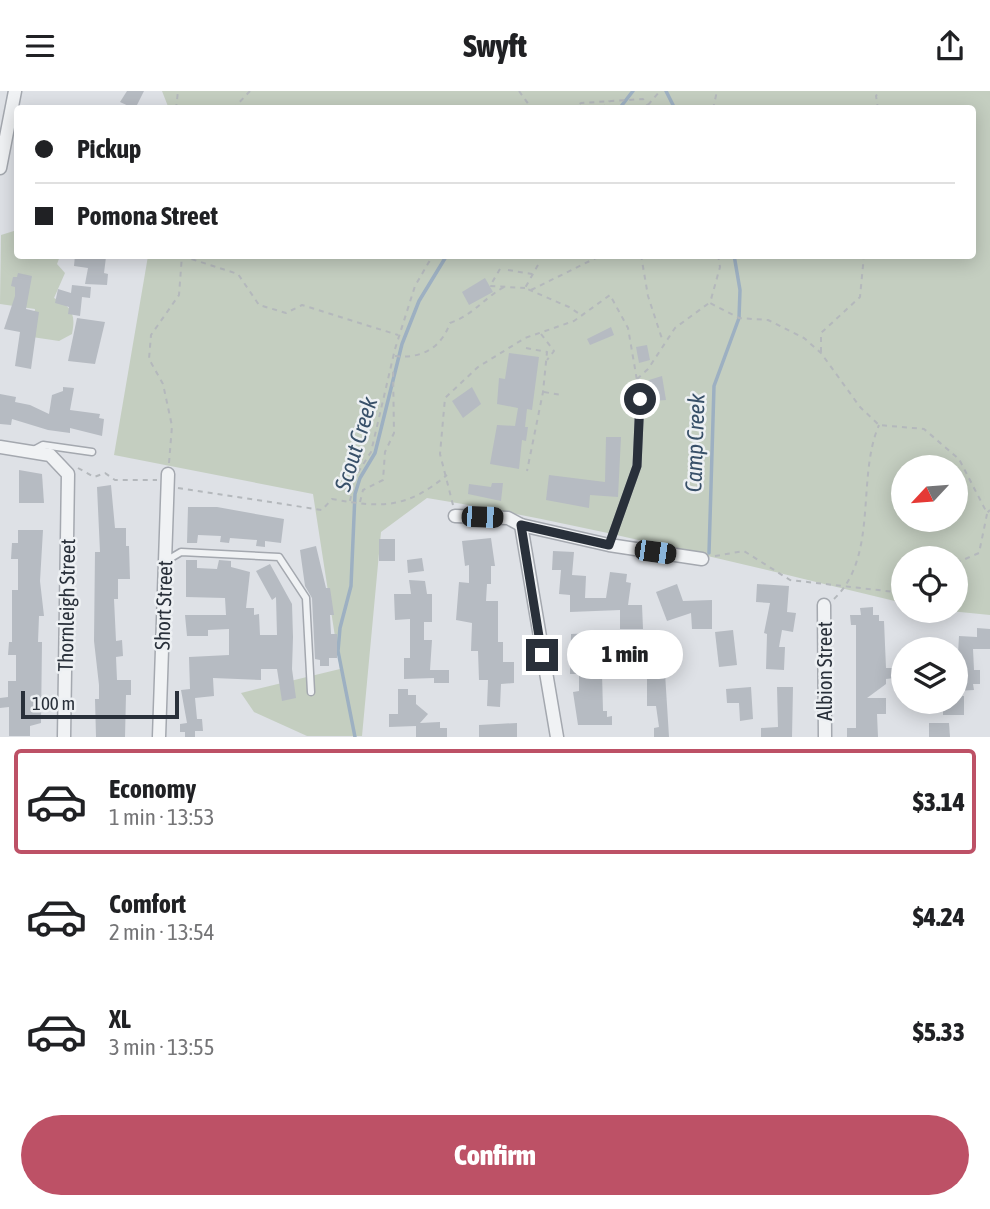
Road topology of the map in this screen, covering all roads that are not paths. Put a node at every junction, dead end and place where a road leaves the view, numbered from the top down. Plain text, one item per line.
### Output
1 (15, 91) edge
2 (0, 168) edge
3 (640, 399) road end
4 (0, 447) edge
5 (30, 452) junction
6 (92, 452) dead end
7 (164, 480) road end
8 (455, 516) road end
9 (521, 525) junction
10 (609, 545) junction
11 (702, 559) road end
12 (164, 562) junction
13 (824, 605) road end
14 (311, 692) dead end
15 (64, 737) edge
16 (159, 737) edge
17 (557, 737) edge
18 (825, 737) edge

1 - 2 street
3 - 10 lane
4 - 5 street
5 - 6 lane
5 - 15 street, Thornleigh Street
7 - 12 street, Short Street
8 - 9 street
9 - 10 street
9 - 17 street
10 - 11 street
12 - 14 lane
12 - 16 street, Short Street
13 - 18 street, Albion Street

